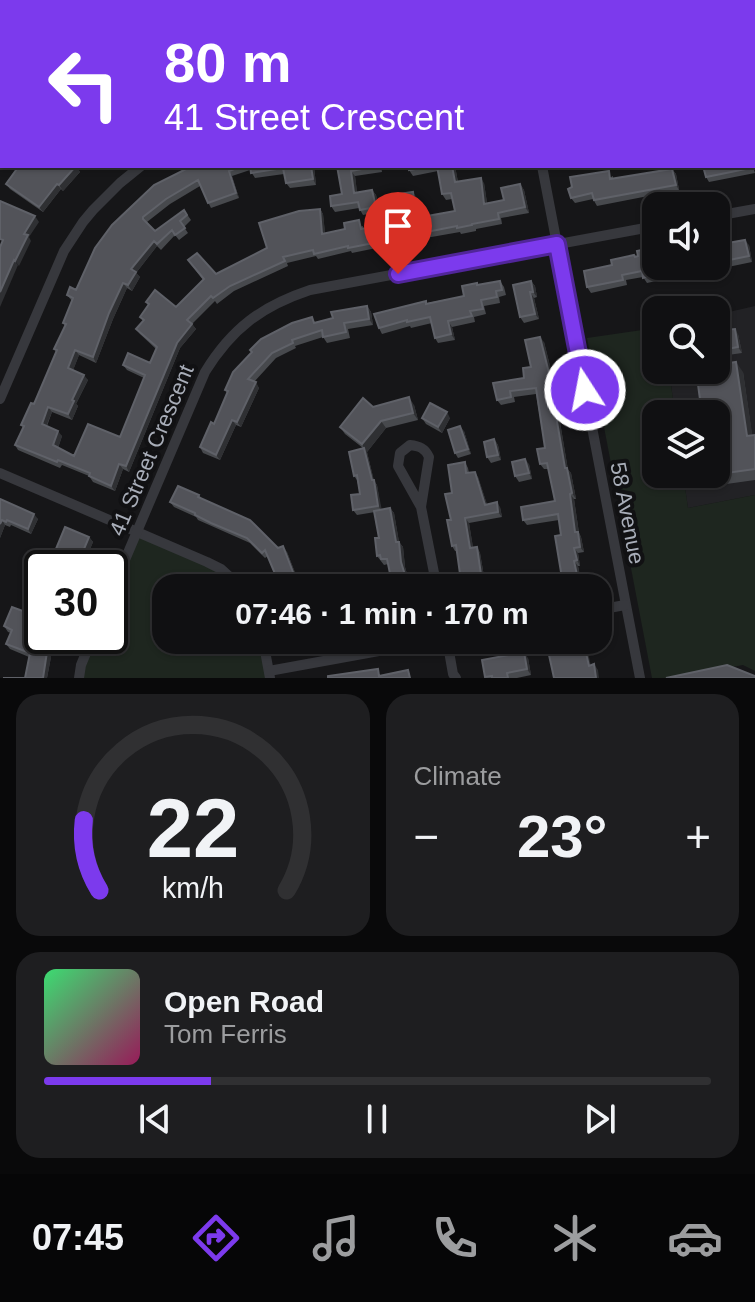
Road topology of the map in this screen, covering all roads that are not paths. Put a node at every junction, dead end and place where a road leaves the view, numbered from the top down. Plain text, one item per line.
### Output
1 (139, 168) edge
2 (542, 168) edge
3 (755, 209) edge
4 (730, 213) edge
5 (642, 229) edge
6 (557, 244) junction
7 (0, 399) edge
8 (0, 473) edge
9 (421, 507) junction
10 (137, 531) junction
11 (128, 552) edge
12 (227, 574) edge
13 (434, 574) edge
14 (625, 605) junction
15 (612, 607) edge
16 (86, 654) edge
17 (266, 654) edge
18 (369, 654) edge
19 (450, 654) edge
20 (270, 674) edge
21 (454, 677) edge
22 (79, 678) edge
23 (640, 678) edge

1 - 7 street
2 - 6 street, 58 Avenue
3 - 4 street
5 - 6 street, 41 Street Crescent
6 - 10 street, 41 Street Crescent
6 - 14 street, 58 Avenue
8 - 10 street
9 - 9 street
9 - 13 street
10 - 11 street, 41 Street Crescent
10 - 12 street
14 - 15 street
14 - 23 street, 58 Avenue
16 - 22 street
17 - 20 street
18 - 20 street
19 - 21 street

